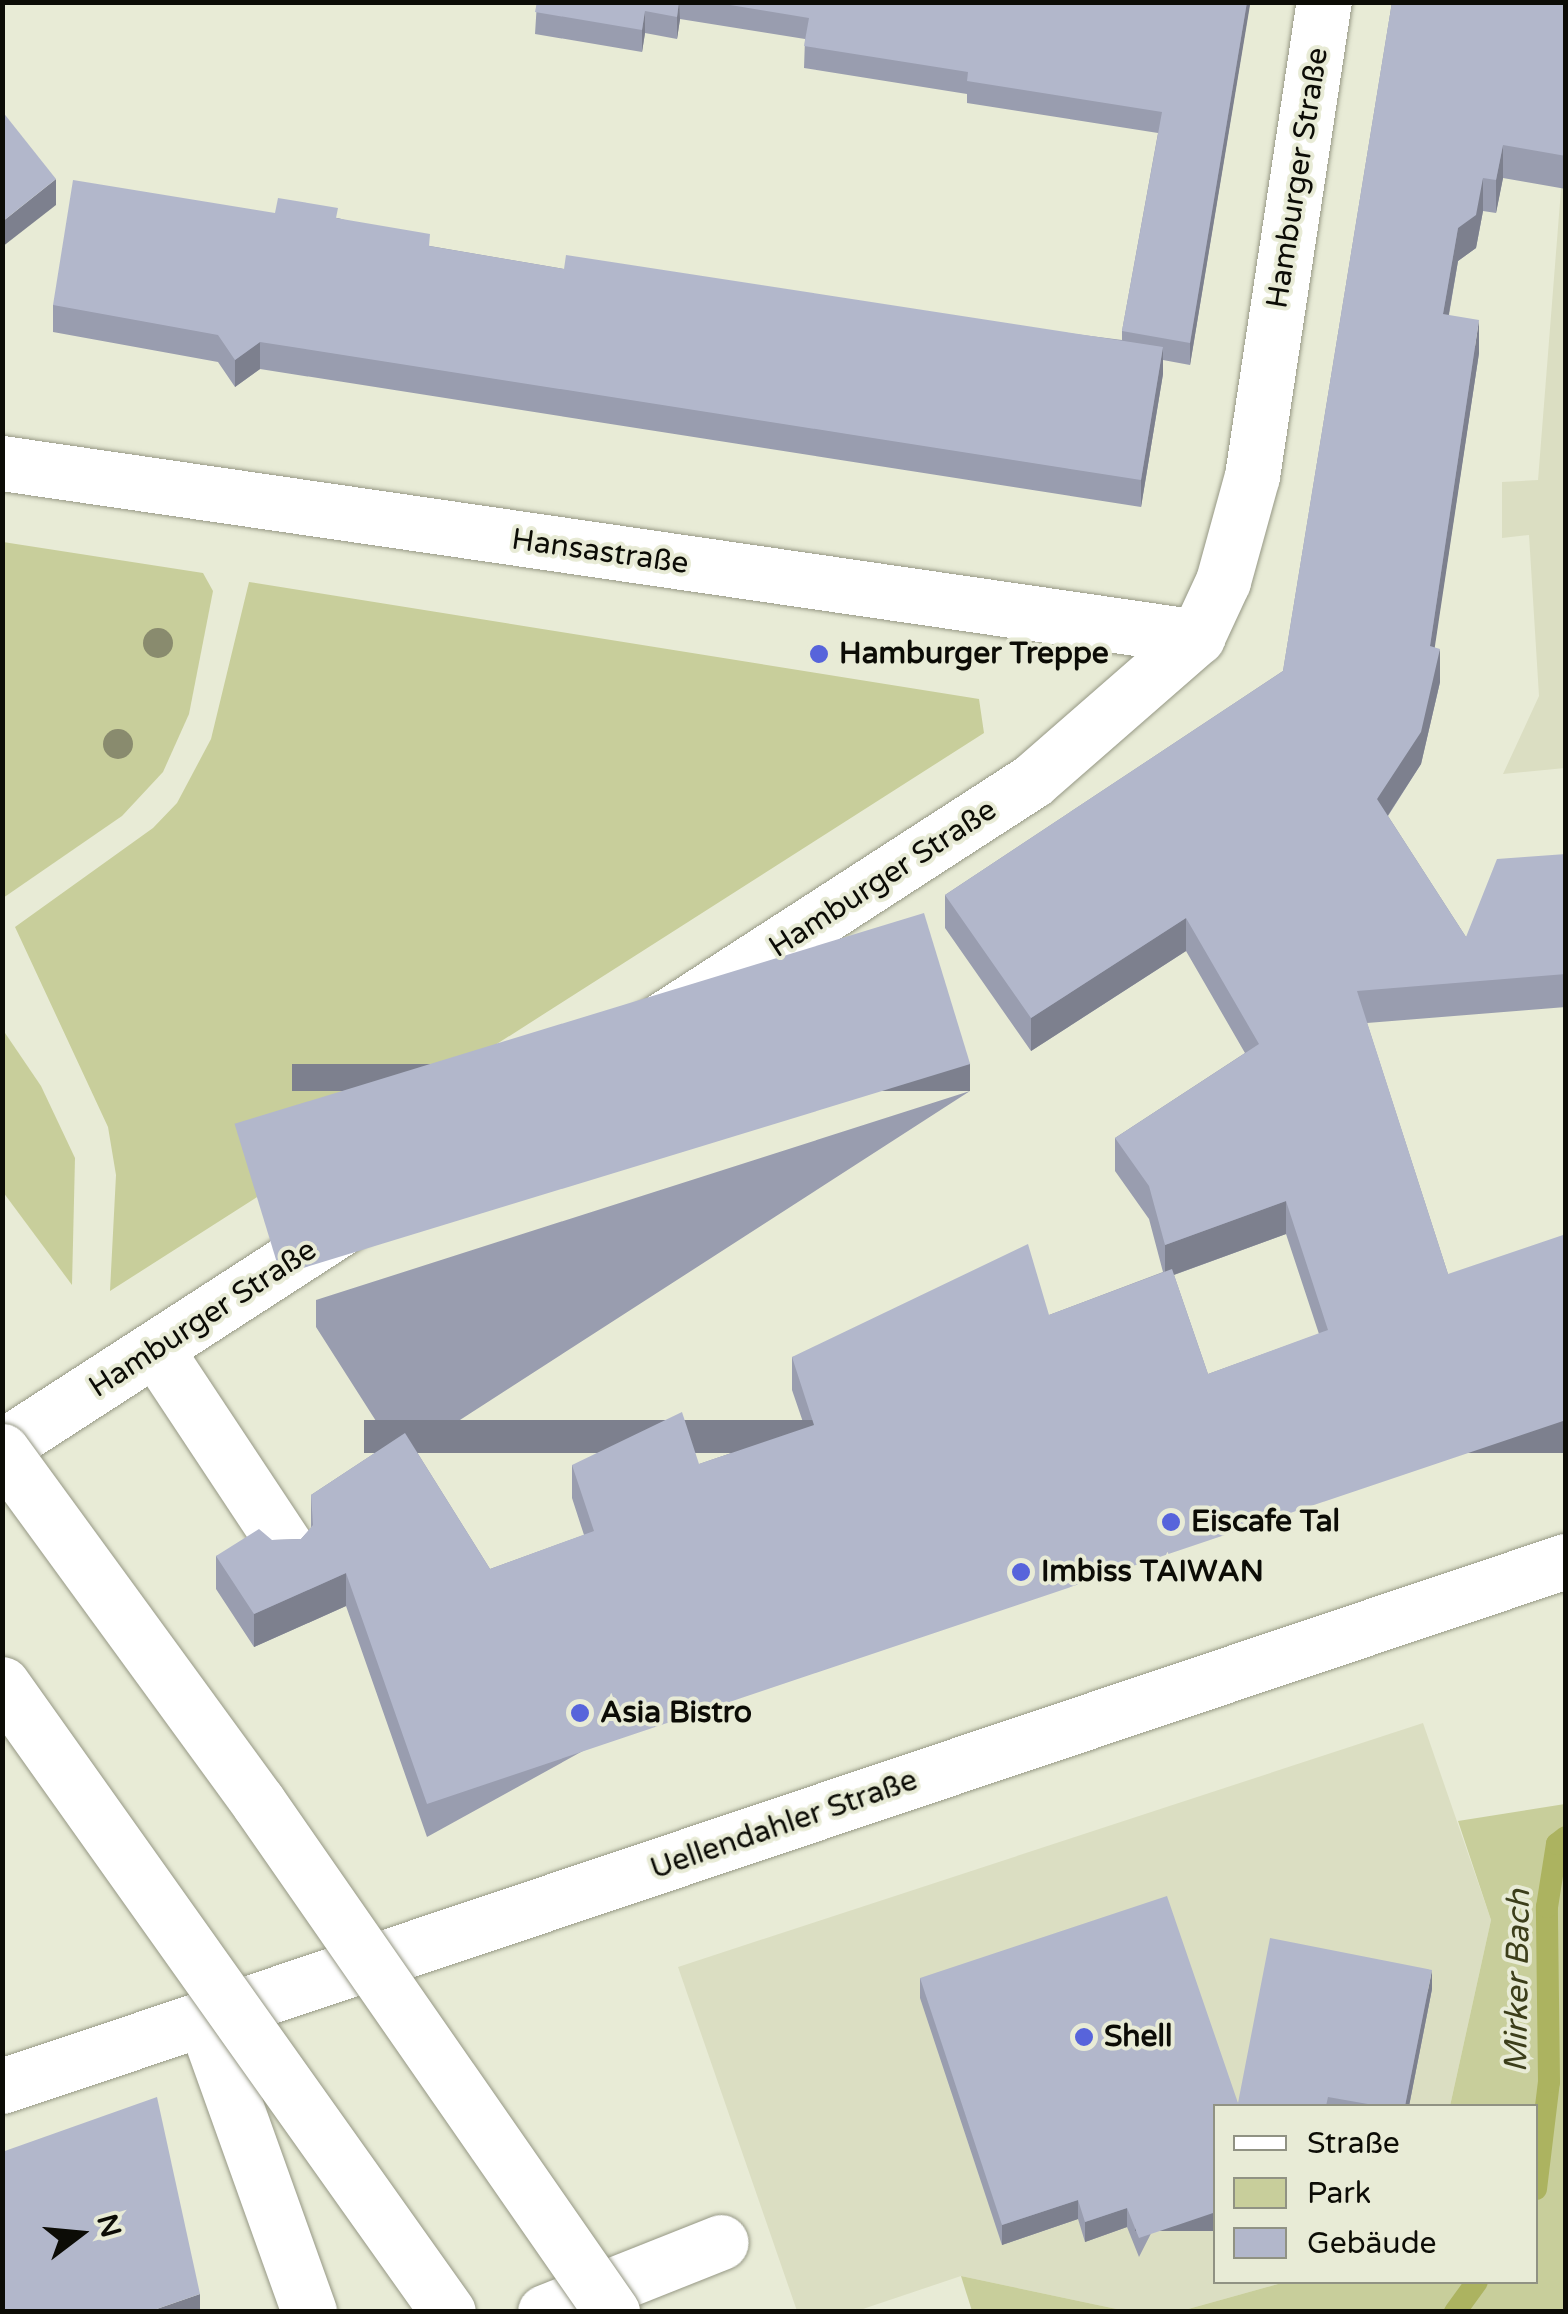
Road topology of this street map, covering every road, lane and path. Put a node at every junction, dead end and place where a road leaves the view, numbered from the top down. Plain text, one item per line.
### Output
1 (1324, 2) edge
2 (2, 463) edge
3 (1197, 637) junction
4 (156, 1350) junction
5 (2, 1449) edge
6 (285, 1545) edge
7 (1566, 1561) edge
8 (2, 1684) edge
9 (205, 2021) junction
10 (2, 2086) edge
11 (721, 2242) dead end
12 (309, 2312) edge
13 (448, 2312) edge
14 (545, 2312) edge
15 (612, 2312) edge

1 - 3 main road, Hamburger Straße
2 - 3 main road, Hansastraße
3 - 4 main road, Hamburger Straße
4 - 5 main road, Hamburger Straße
4 - 6 main road
5 - 15 main road, bridge
7 - 9 main road, Uellendahler Straße
8 - 13 main road, bridge
9 - 10 main road, Uellendahler Straße
9 - 12 main road
11 - 14 main road

